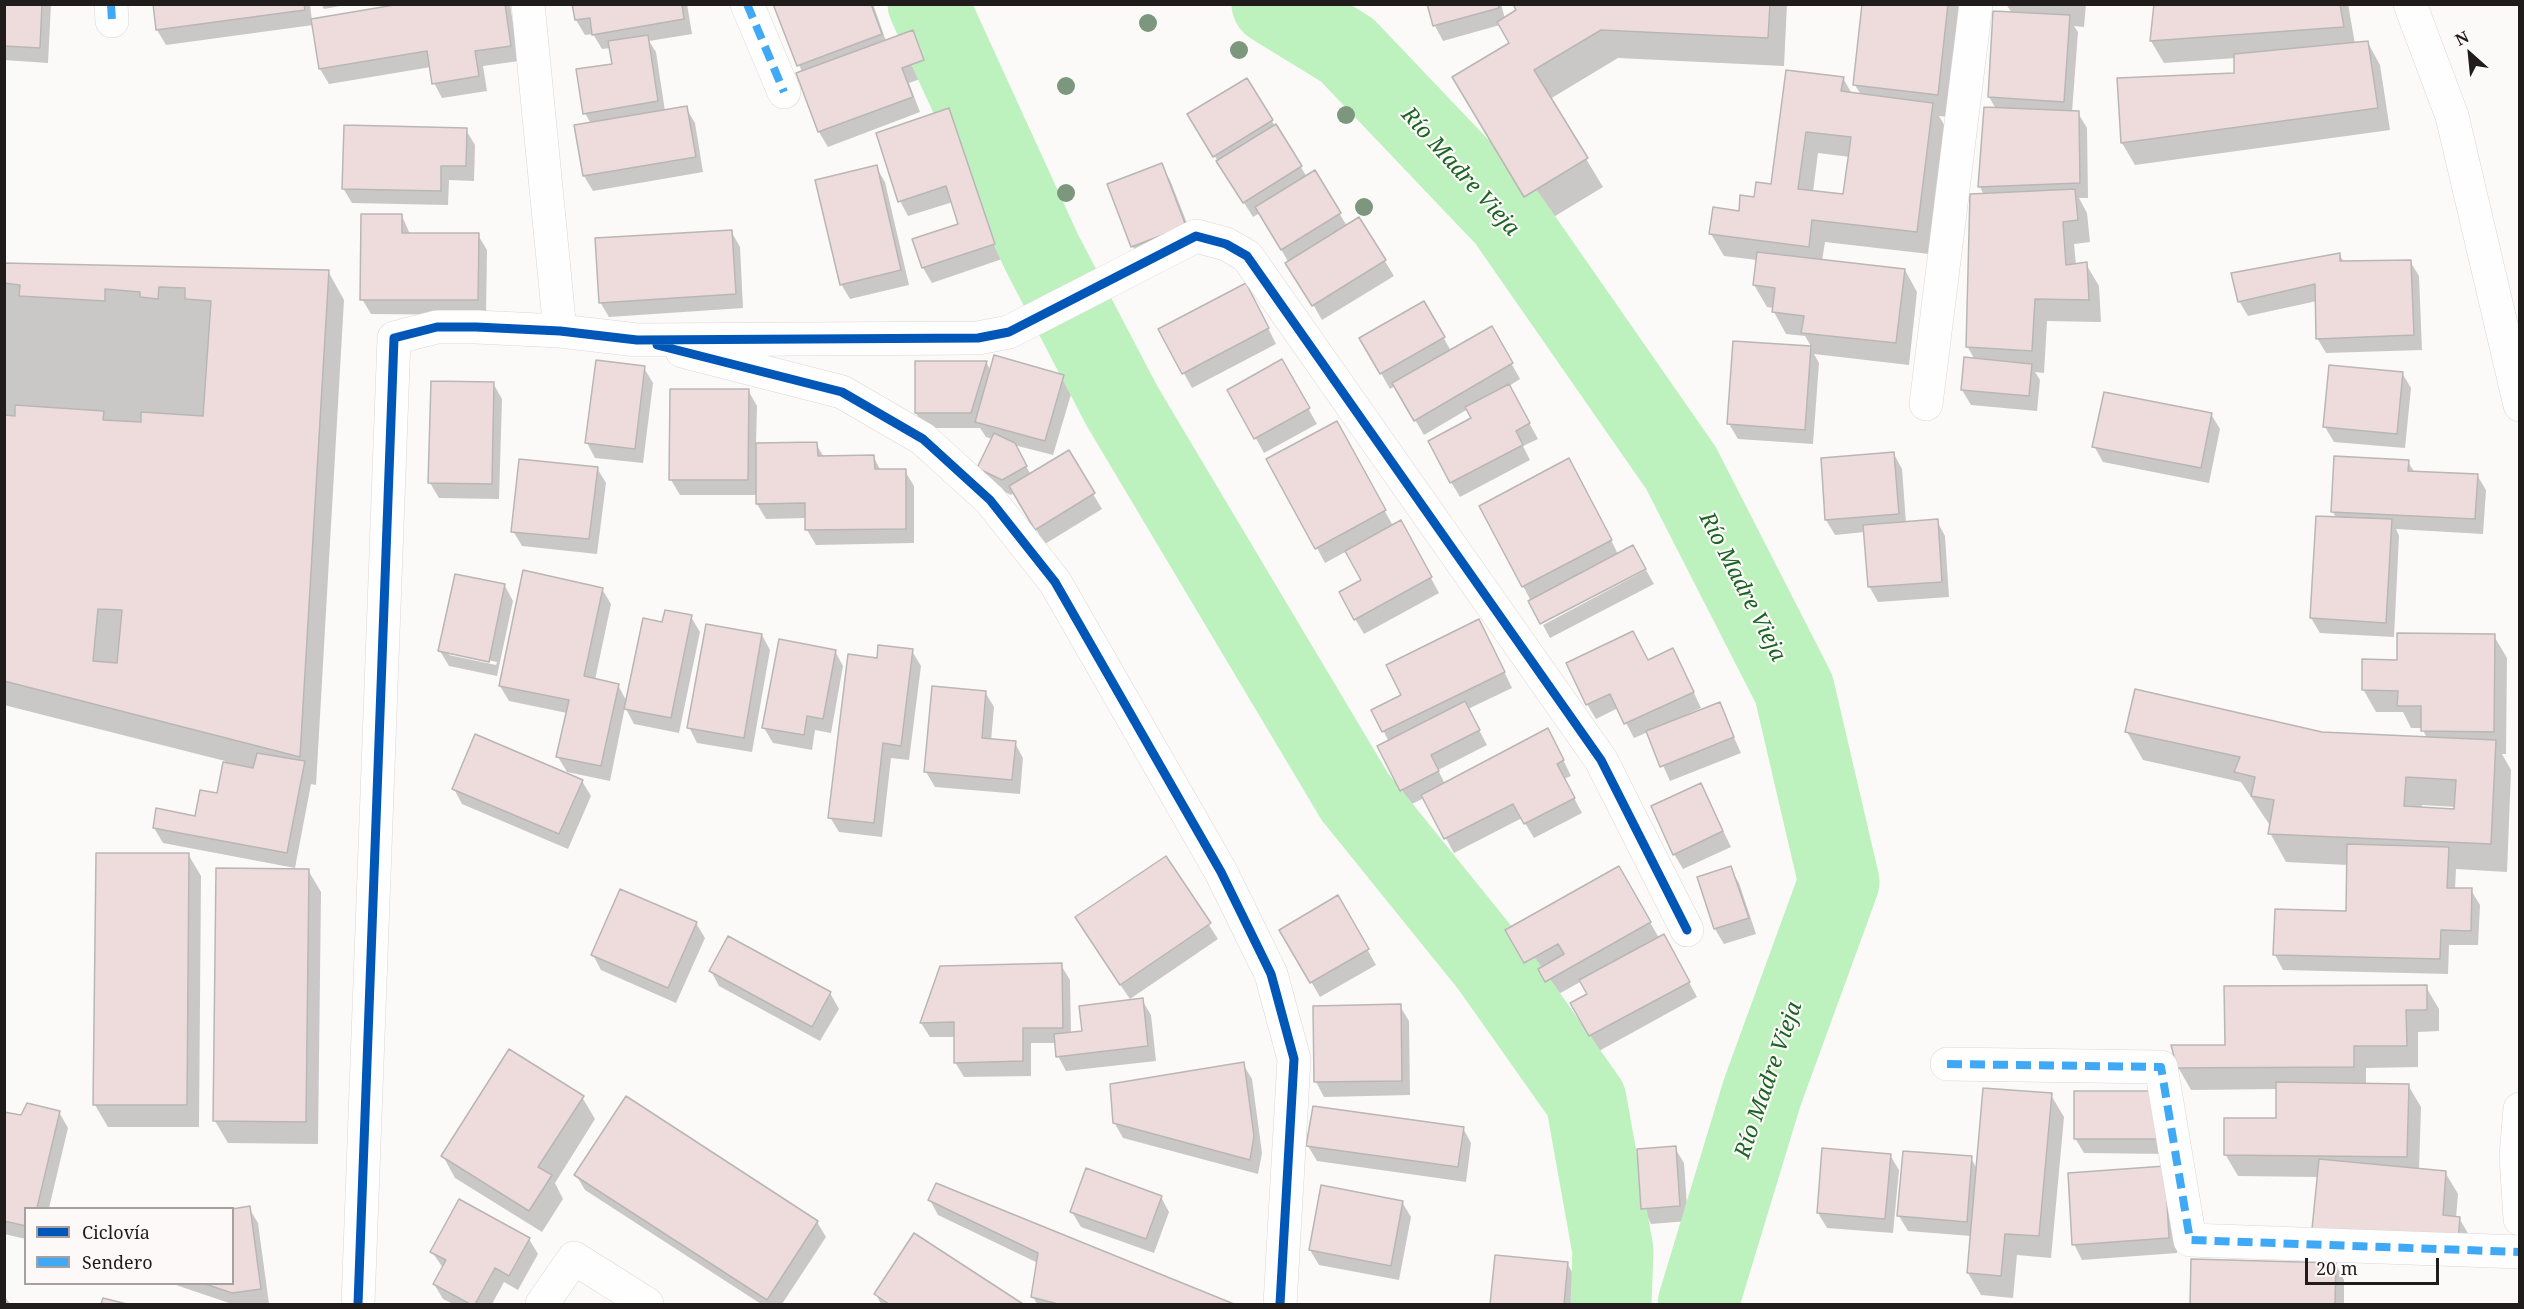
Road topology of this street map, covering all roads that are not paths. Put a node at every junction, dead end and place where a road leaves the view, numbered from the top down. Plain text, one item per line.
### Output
1 (528, 4) edge
2 (747, 4) edge
3 (1976, 4) edge
4 (2410, 4) edge
5 (784, 92) dead end
6 (560, 331) junction
7 (637, 340) junction
8 (1926, 404) dead end
9 (2520, 405) edge
10 (1688, 930) dead end
11 (1947, 1064) dead end
12 (2520, 1108) edge
13 (2520, 1219) edge
14 (2520, 1252) edge
15 (358, 1305) edge
16 (542, 1305) edge
17 (647, 1305) edge
18 (1280, 1305) edge

1 - 6 street
2 - 5 street
3 - 8 street
4 - 9 street
6 - 7 street
6 - 15 street
7 - 10 street
7 - 18 street
11 - 14 street
12 - 13 street
16 - 17 street

